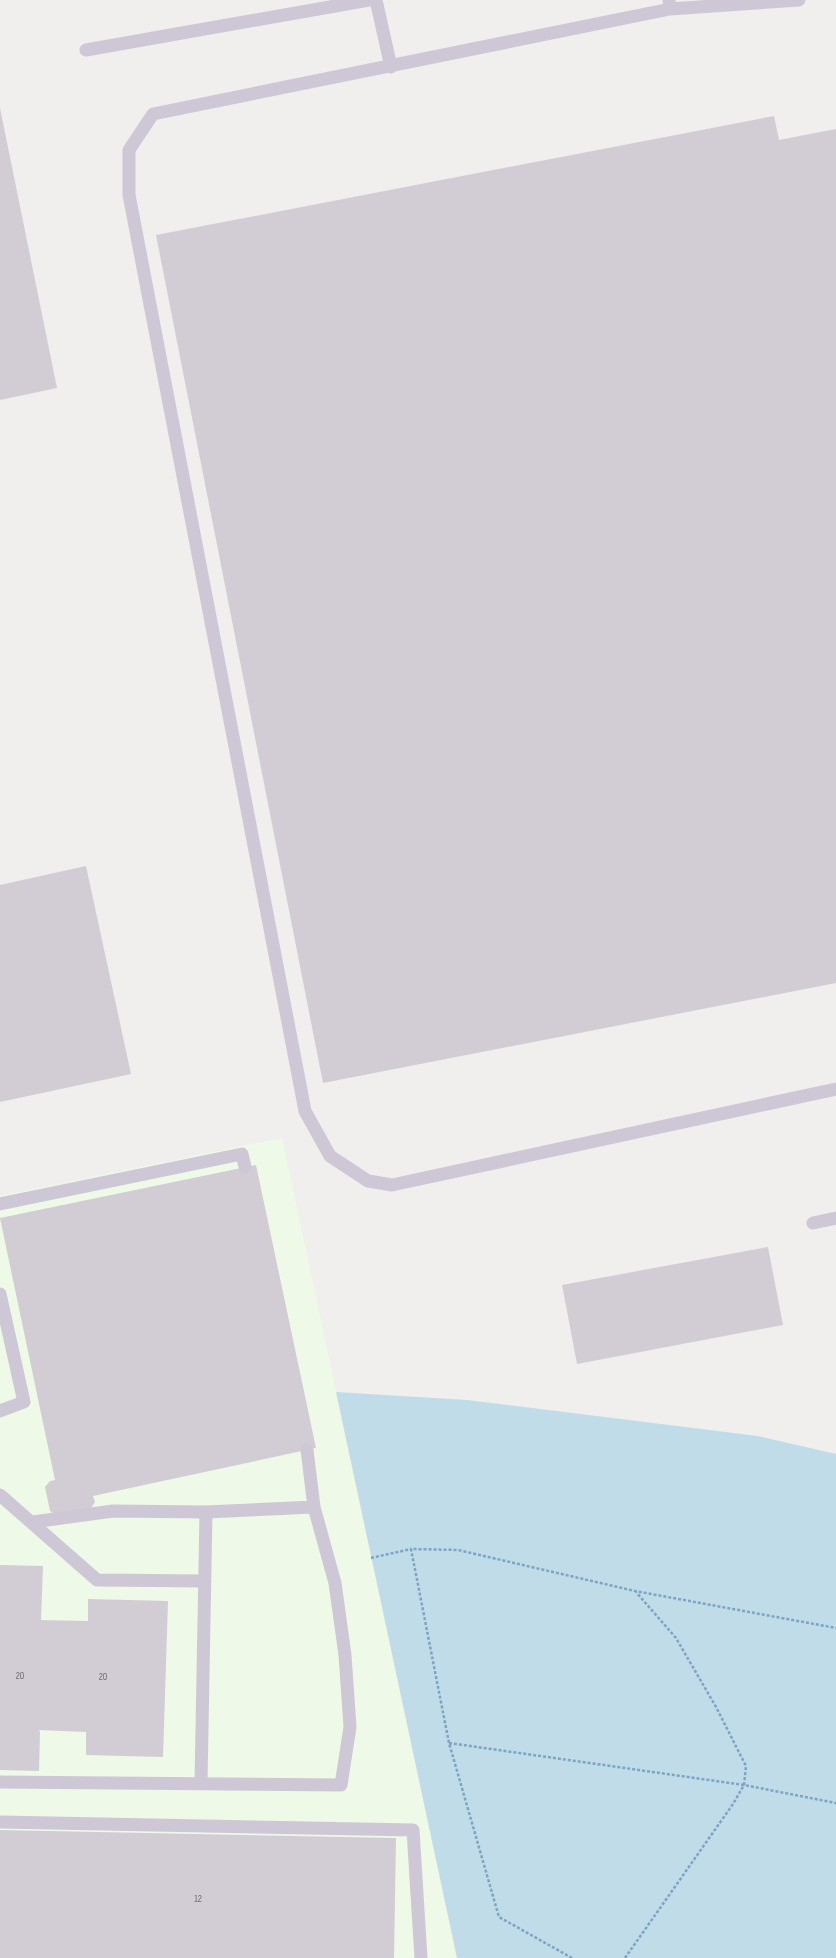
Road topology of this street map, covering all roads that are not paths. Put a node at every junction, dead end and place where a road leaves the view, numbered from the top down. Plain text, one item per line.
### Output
1 (369, 0) edge
2 (376, 0) edge
3 (799, 0) edge
4 (670, 4) edge
5 (86, 50) dead end
6 (391, 67) junction
7 (836, 1089) edge
8 (245, 1167) dead end
9 (0, 1204) edge
10 (836, 1218) edge
11 (813, 1223) dead end
12 (0, 1294) edge
13 (0, 1411) edge
14 (307, 1450) dead end
15 (0, 1494) edge
16 (314, 1507) junction
17 (206, 1512) junction
18 (33, 1522) junction
19 (205, 1581) junction
20 (0, 1782) edge
21 (201, 1783) junction
22 (0, 1822) edge
23 (420, 1958) edge

1 - 5 lane
2 - 6 lane
3 - 4 lane
4 - 6 lane
6 - 7 lane
8 - 9 lane
10 - 11 lane
12 - 13 lane
14 - 16 lane
15 - 18 lane
16 - 17 lane
16 - 21 lane
17 - 18 lane
17 - 19 lane
18 - 19 lane
19 - 21 lane
20 - 21 lane
22 - 23 lane

